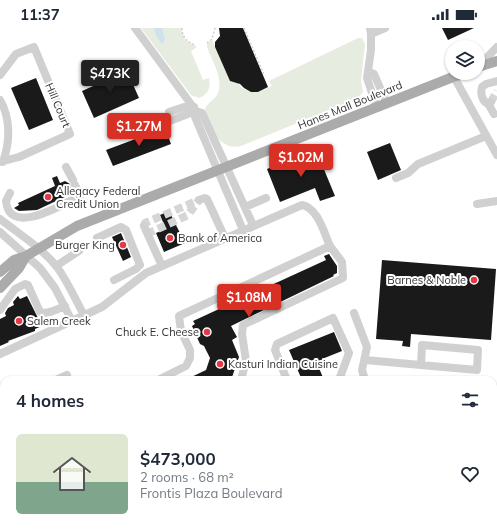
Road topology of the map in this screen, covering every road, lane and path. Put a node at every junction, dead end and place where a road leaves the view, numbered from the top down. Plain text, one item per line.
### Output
1 (135, 28) edge
2 (182, 28) edge
3 (215, 28) edge
4 (244, 28) edge
5 (385, 28) edge
6 (371, 31) edge
7 (207, 43) dead end
8 (195, 45) dead end
9 (497, 47) edge
10 (485, 60) edge
11 (497, 61) edge
12 (485, 65) edge
13 (0, 75) edge
14 (264, 75) dead end
15 (447, 80) edge
16 (461, 80) edge
17 (497, 81) edge
18 (0, 100) edge
19 (382, 106) junction
20 (494, 107) edge
21 (195, 109) junction
22 (170, 116) dead end
23 (486, 136) junction
24 (497, 155) edge
25 (2, 162) edge
26 (66, 167) dead end
27 (227, 167) junction
28 (217, 171) junction
29 (396, 178) dead end
30 (10, 193) dead end
31 (266, 198) dead end
32 (199, 200) dead end
33 (497, 201) edge
34 (477, 204) dead end
35 (245, 207) junction
36 (0, 219) edge
37 (253, 225) junction
38 (144, 226) dead end
39 (243, 230) junction
40 (0, 232) edge
41 (97, 238) dead end
42 (225, 238) junction
43 (330, 246) junction
44 (38, 249) junction
45 (79, 251) dead end
46 (26, 256) junction
47 (56, 266) junction
48 (162, 266) junction
49 (0, 272) edge
50 (114, 280) dead end
51 (0, 288) edge
52 (64, 306) junction
53 (0, 310) edge
54 (354, 313) dead end
55 (84, 315) junction
56 (72, 321) junction
57 (0, 354) edge
58 (365, 360) junction
59 (421, 365) junction
60 (166, 376) edge
61 (242, 376) edge
62 (286, 376) edge
63 (340, 376) edge
64 (364, 376) edge

1 - 21 street
2 - 8 path
3 - 7 path
4 - 14 path
5 - 6 street
6 - 19 street
9 - 10 street
11 - 12 main road
13 - 25 street, Hill Court
15 - 19 main road, Hanes Mall Boulevard
16 - 23 street
17 - 20 street
18 - 25 street
19 - 27 main road, Hanes Mall Boulevard
21 - 22 street
21 - 27 street
21 - 28 street
23 - 24 street
23 - 29 street
26 - 30 street
27 - 28 main road, Hanes Mall Boulevard
27 - 35 street
28 - 39 street
28 - 44 main road, Hanes Mall Boulevard
31 - 35 street
32 - 42 street
33 - 34 street
35 - 37 street
36 - 44 street
37 - 39 street
37 - 43 street
38 - 48 street
39 - 42 street
40 - 46 street
41 - 50 street
42 - 48 street
43 - 60 street
43 - 61 street
44 - 46 main road, Hanes Mall Boulevard
44 - 47 street
45 - 47 street
46 - 49 main road, Hanes Mall Boulevard
46 - 51 main road, Hanes Mall Boulevard
46 - 52 street
47 - 55 street
48 - 55 street
52 - 53 street
52 - 56 street
54 - 58 street
55 - 56 street
56 - 57 street
58 - 59 street
58 - 64 street
59 - 59 street
62 - 63 street

